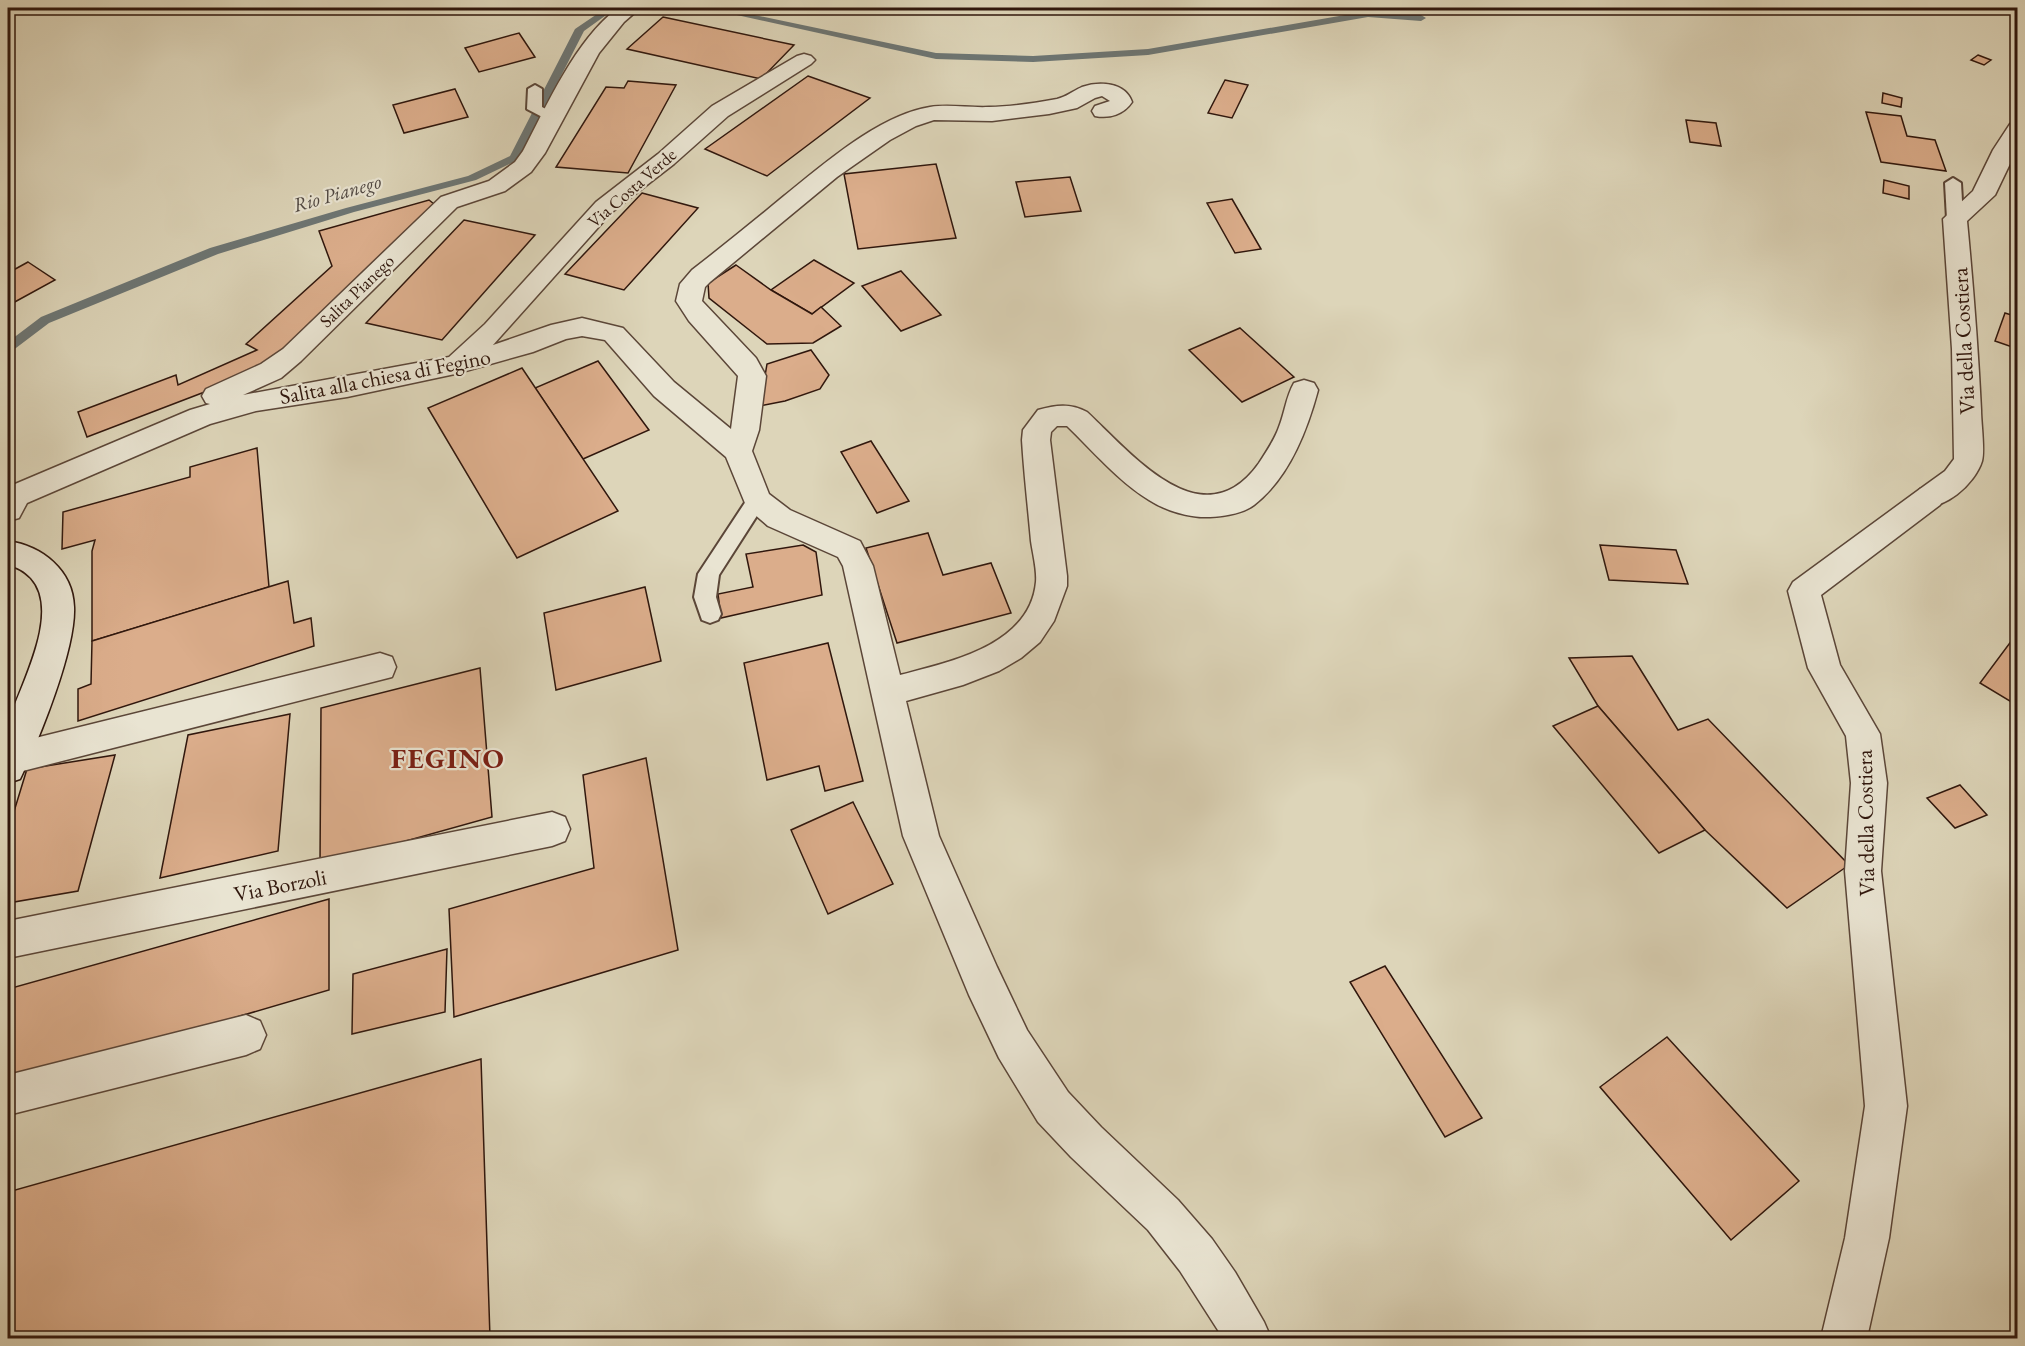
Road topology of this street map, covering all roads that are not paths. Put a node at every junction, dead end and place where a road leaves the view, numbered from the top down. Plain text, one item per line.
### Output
1 (630, 8) edge
2 (804, 60) dead end
3 (535, 89) dead end
4 (1103, 111) dead end
5 (553, 117) junction
6 (2018, 129) edge
7 (1953, 183) dead end
8 (1955, 219) junction
9 (455, 365) junction
10 (1304, 390) dead end
11 (738, 451) junction
12 (757, 500) junction
13 (12, 502) edge
14 (8, 553) edge
15 (710, 614) dead end
16 (380, 667) dead end
17 (888, 692) junction
18 (9, 763) edge
19 (552, 830) dead end
20 (8, 940) edge
21 (246, 1035) dead end
22 (8, 1095) edge
23 (1248, 1338) edge
24 (1844, 1338) edge

1 - 5 street, Salita Pianego
2 - 9 street, Via Costa Verde
3 - 5 lane
4 - 11 street
5 - 13 street, Salita Pianego
6 - 8 street
7 - 8 lane
8 - 24 street, Via della Costiera
9 - 11 street, Salita alla chiesa di Fegino
9 - 13 street, Salita alla chiesa di Fegino
10 - 17 street
11 - 12 street, Salita alla chiesa di Fegino
12 - 15 lane
12 - 17 street
14 - 18 street
16 - 18 street
17 - 23 street
19 - 20 street, Via Borzoli
21 - 22 street

